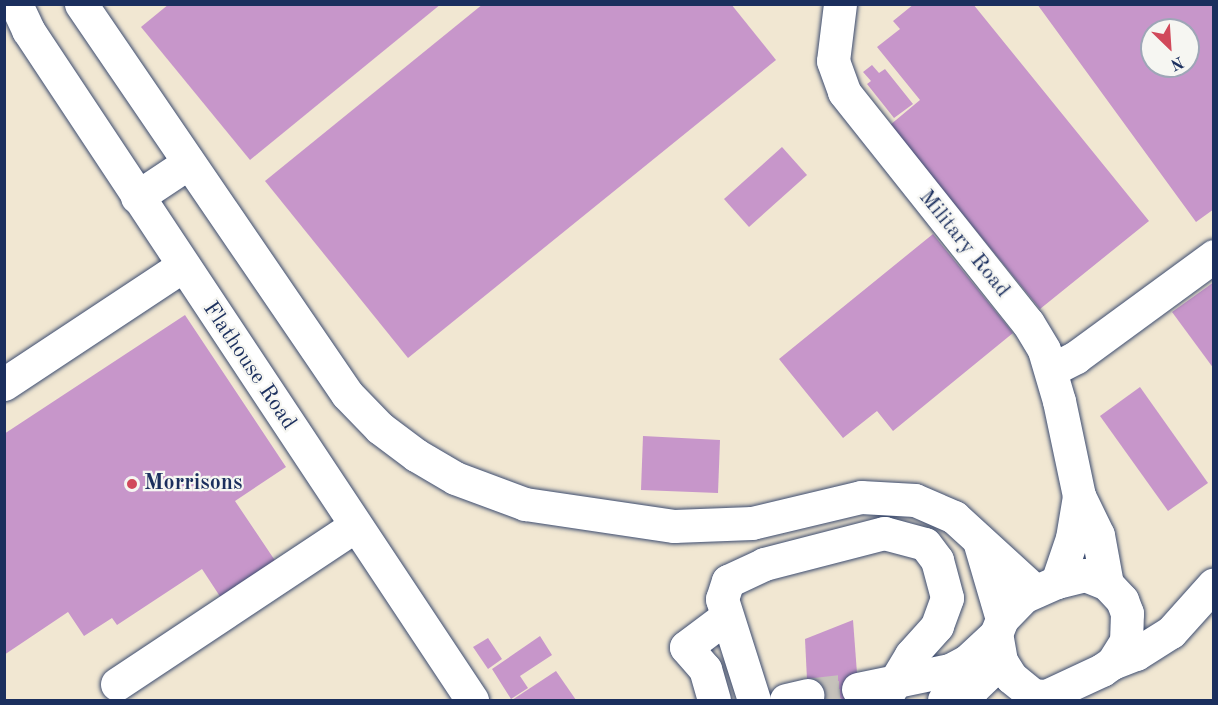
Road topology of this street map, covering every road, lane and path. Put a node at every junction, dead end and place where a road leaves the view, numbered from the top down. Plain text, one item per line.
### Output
1 (81, 4) edge
2 (840, 4) edge
3 (16, 16) edge
4 (188, 162) junction
5 (137, 197) junction
6 (1214, 256) edge
7 (182, 266) junction
8 (1052, 370) junction
9 (4, 384) edge
10 (1078, 496) junction
11 (355, 526) junction
12 (980, 544) junction
13 (1107, 584) junction
14 (1046, 586) junction
15 (1203, 594) edge
16 (1127, 613) junction
17 (726, 617) junction
18 (1000, 638) junction
19 (1112, 663) junction
20 (117, 684) dead end
21 (879, 691) edge
22 (1041, 698) edge
23 (472, 700) edge
24 (714, 700) edge
25 (754, 700) edge
26 (944, 700) edge

1 - 4 street
2 - 8 street, Military Road
3 - 5 street, Flathouse Road
4 - 5 street
4 - 12 street
5 - 7 street, Flathouse Road
6 - 8 street
7 - 9 street
7 - 11 street, Flathouse Road
8 - 10 street, Military Road
10 - 13 street, Military Road
10 - 14 street, Military Road
11 - 20 street
11 - 23 street, Flathouse Road
12 - 14 street
12 - 18 street
13 - 14 street
13 - 16 street
14 - 18 street
15 - 16 street
15 - 19 street
16 - 19 street
17 - 21 street
17 - 24 street
17 - 25 street
18 - 21 street
18 - 22 street
18 - 26 street
19 - 22 street

